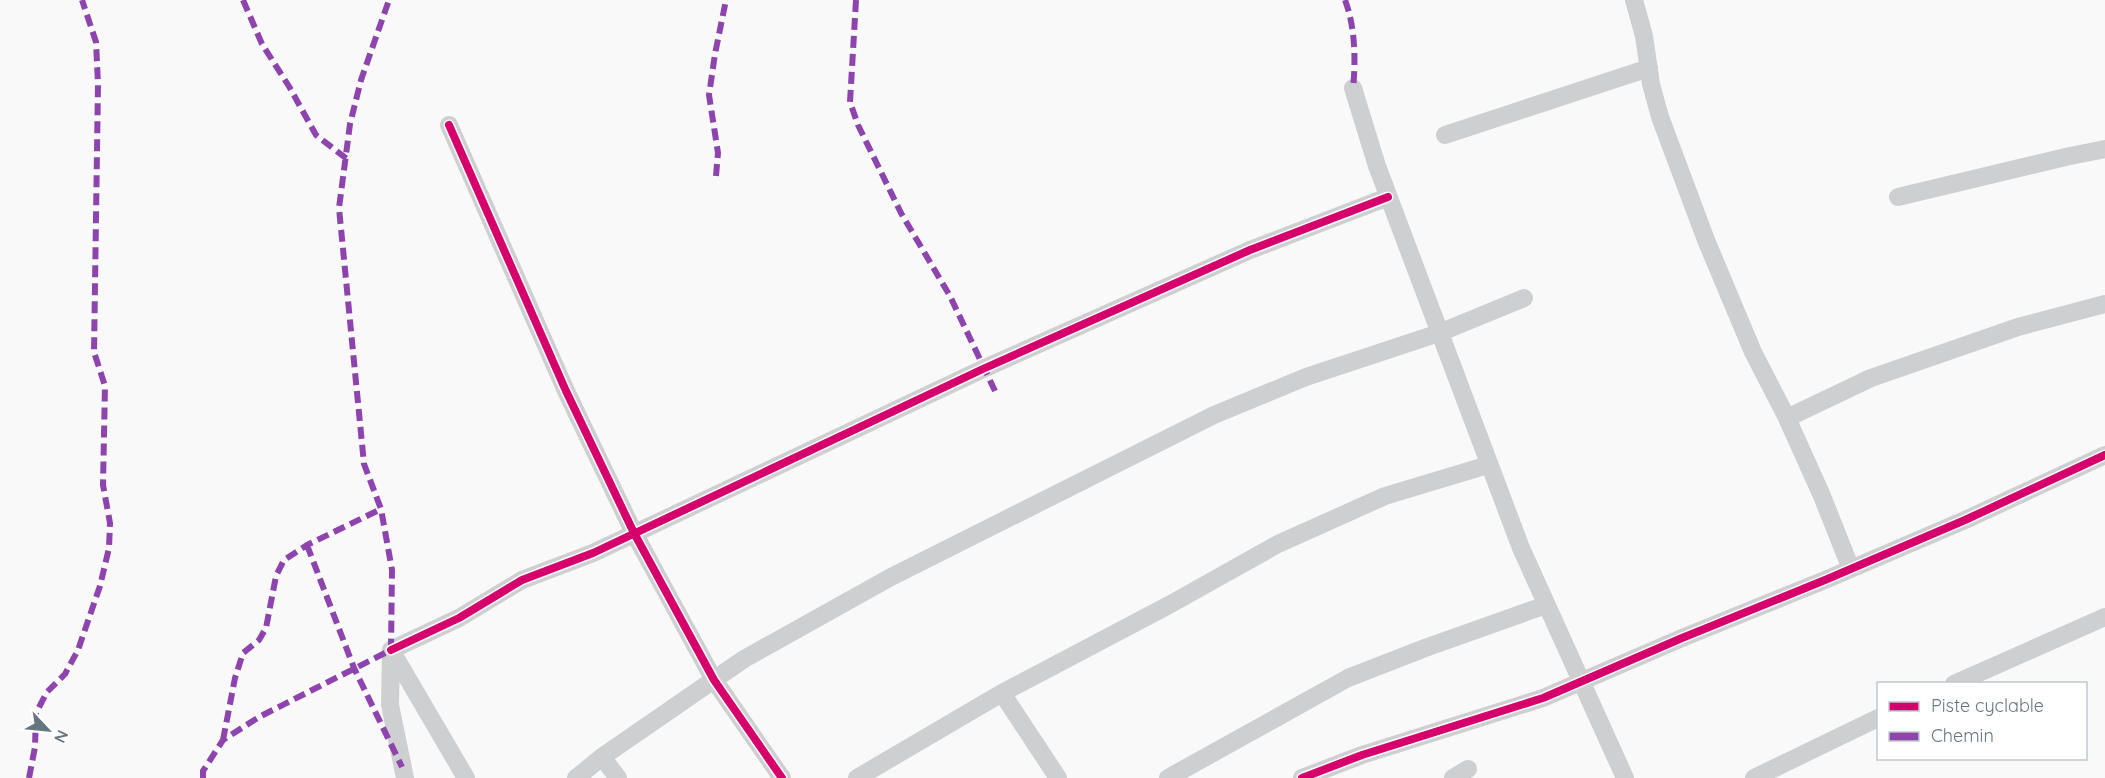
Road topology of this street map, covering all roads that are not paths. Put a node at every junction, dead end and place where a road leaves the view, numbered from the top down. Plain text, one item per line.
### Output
1 (1634, 0) edge
2 (1649, 68) junction
3 (1353, 88) dead end
4 (449, 125) dead end
5 (1445, 135) dead end
6 (2105, 149) edge
7 (1388, 196) junction
8 (1898, 197) dead end
9 (1524, 298) dead end
10 (2105, 304) edge
11 (1439, 333) junction
12 (1787, 418) junction
13 (2105, 455) edge
14 (1488, 465) junction
15 (634, 533) junction
16 (1851, 569) junction
17 (1546, 605) junction
18 (2105, 617) edge
19 (391, 650) junction
20 (714, 680) junction
21 (1580, 681) junction
22 (1959, 682) edge
23 (1002, 693) junction
24 (1877, 718) edge
25 (602, 757) junction
26 (405, 778) edge
27 (466, 778) edge
28 (576, 778) edge
29 (618, 778) edge
30 (782, 778) edge
31 (857, 778) edge
32 (1058, 778) edge
33 (1168, 778) edge
34 (1302, 778) edge
35 (1625, 778) edge
36 (1754, 778) edge

1 - 2 street
2 - 5 street
2 - 12 street
3 - 7 street
4 - 15 street
6 - 8 street
7 - 11 street
7 - 15 street
9 - 11 street
10 - 12 street
11 - 14 street
11 - 20 street
12 - 16 street
13 - 16 street
14 - 17 street
14 - 23 street
15 - 19 street
15 - 20 street
16 - 21 street
17 - 21 street
17 - 33 street
18 - 22 street
19 - 26 street
19 - 27 street
20 - 25 street
20 - 30 street
21 - 34 street
21 - 35 street
23 - 31 street
23 - 32 street
24 - 36 street
25 - 28 street
25 - 29 street

